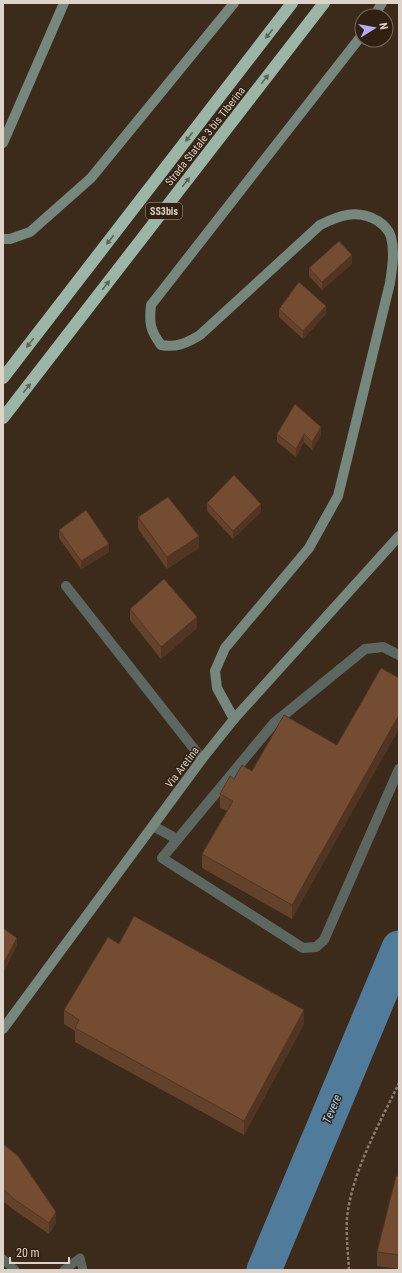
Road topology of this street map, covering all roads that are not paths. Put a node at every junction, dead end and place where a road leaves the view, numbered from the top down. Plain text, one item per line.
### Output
1 (64, 3) edge
2 (234, 3) edge
3 (292, 3) edge
4 (324, 3) edge
5 (354, 45) edge
6 (3, 143) edge
7 (3, 239) edge
8 (3, 378) edge
9 (3, 418) edge
10 (399, 536) edge
11 (66, 586) dead end
12 (399, 656) edge
13 (234, 719) junction
14 (202, 759) junction
15 (399, 769) edge
16 (153, 826) junction
17 (177, 839) junction
18 (3, 1029) edge
19 (3, 1259) edge
20 (15, 1270) edge
21 (64, 1270) edge
22 (82, 1270) edge

1 - 6 street
2 - 7 street
3 -> 8 highway, Strada Statale 3 bis Tiberina / SS3bis
9 -> 4 highway, Strada Statale 3 bis Tiberina / SS3bis
5 - 13 street
10 - 13 street, Via Aretina
11 - 14 street
12 - 17 street
13 - 14 street, Via Aretina
14 - 16 street, Via Aretina
15 - 17 street
16 - 17 street
16 - 18 street, Via Aretina
19 - 20 lane
21 - 22 lane

